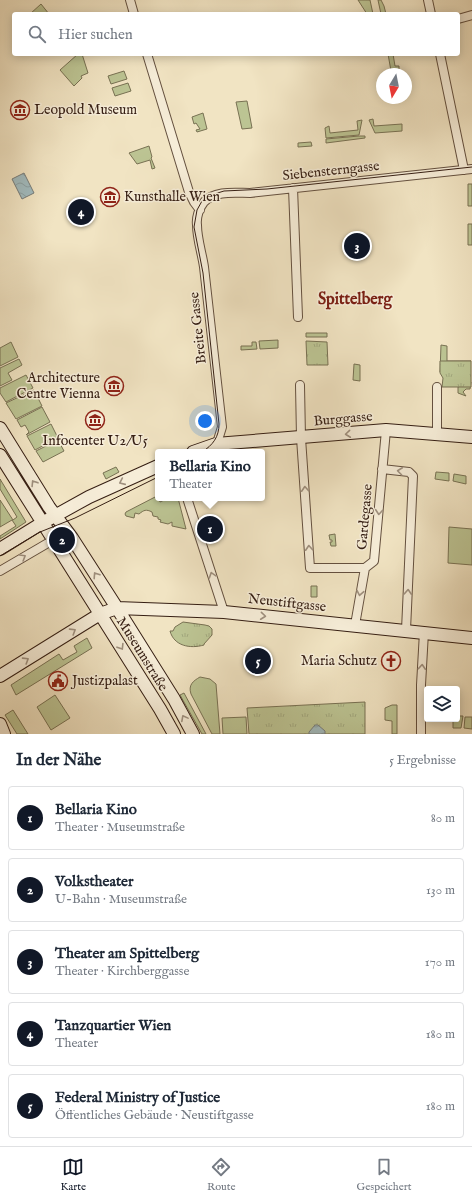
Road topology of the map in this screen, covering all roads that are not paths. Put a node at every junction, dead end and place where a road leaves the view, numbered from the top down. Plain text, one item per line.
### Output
1 (130, 0) edge
2 (428, 0) edge
3 (133, 12) edge
4 (431, 12) edge
5 (472, 15) edge
6 (460, 18) edge
7 (147, 56) edge
8 (440, 56) edge
9 (468, 169) edge
10 (293, 188) junction
11 (200, 210) junction
12 (298, 317) dead end
13 (300, 385) dead end
14 (437, 387) dead end
15 (0, 428) edge
16 (386, 430) junction
17 (437, 434) junction
18 (472, 437) edge
19 (301, 438) junction
20 (216, 444) junction
21 (202, 449) edge
22 (210, 449) edge
23 (0, 455) edge
24 (155, 467) edge
25 (382, 469) junction
26 (188, 501) edge
27 (55, 516) junction
28 (42, 523) junction
29 (53, 540) junction
30 (0, 549) edge
31 (365, 568) junction
32 (0, 571) edge
33 (84, 590) junction
34 (117, 608) junction
35 (224, 612) junction
36 (100, 614) junction
37 (355, 625) junction
38 (406, 630) junction
39 (424, 632) junction
40 (472, 638) edge
41 (0, 676) edge
42 (0, 724) edge
43 (4, 734) edge
44 (174, 734) edge
45 (193, 734) edge
46 (421, 734) edge

1 - 3 street
2 - 4 street
5 - 6 street
7 - 11 street
8 - 9 street
9 - 10 street, Siebensterngasse
10 - 11 street, Siebensterngasse
10 - 12 street
11 - 20 street, Breite Gasse
13 - 19 street
14 - 17 street
27 -> 15 main road, Museumstraße
16 - 17 main road, Burggasse
16 -> 19 main road, Burggasse
16 - 25 street, Gardegasse
17 - 18 main road, Burggasse
19 - 20 main road, Burggasse
31 -> 19 street
20 - 21 main road, Burggasse
20 - 22 street
23 - 28 main road, Museumstraße
24 -> 27 main road
25 -> 31 street, Gardegasse
38 -> 25 street
35 -> 26 street
27 - 28 main road
34 -> 27 main road, Museumstraße
28 - 29 main road, Museumstraße
28 - 30 main road
32 -> 29 street
29 - 33 main road, Museumstraße
31 -> 37 street, Gardegasse
33 - 34 main road, Museumstraße
33 - 36 main road, Museumstraße
34 - 35 main road, Neustiftgasse
34 - 36 main road, Neustiftgasse
45 -> 34 main road, Museumstraße
35 -> 37 main road, Neustiftgasse
41 -> 36 main road, Neustiftgasse
36 -> 44 main road, Museumstraße
37 - 38 main road, Neustiftgasse
38 - 39 main road, Neustiftgasse
39 - 40 main road, Neustiftgasse
46 -> 39 street
42 - 43 main road

